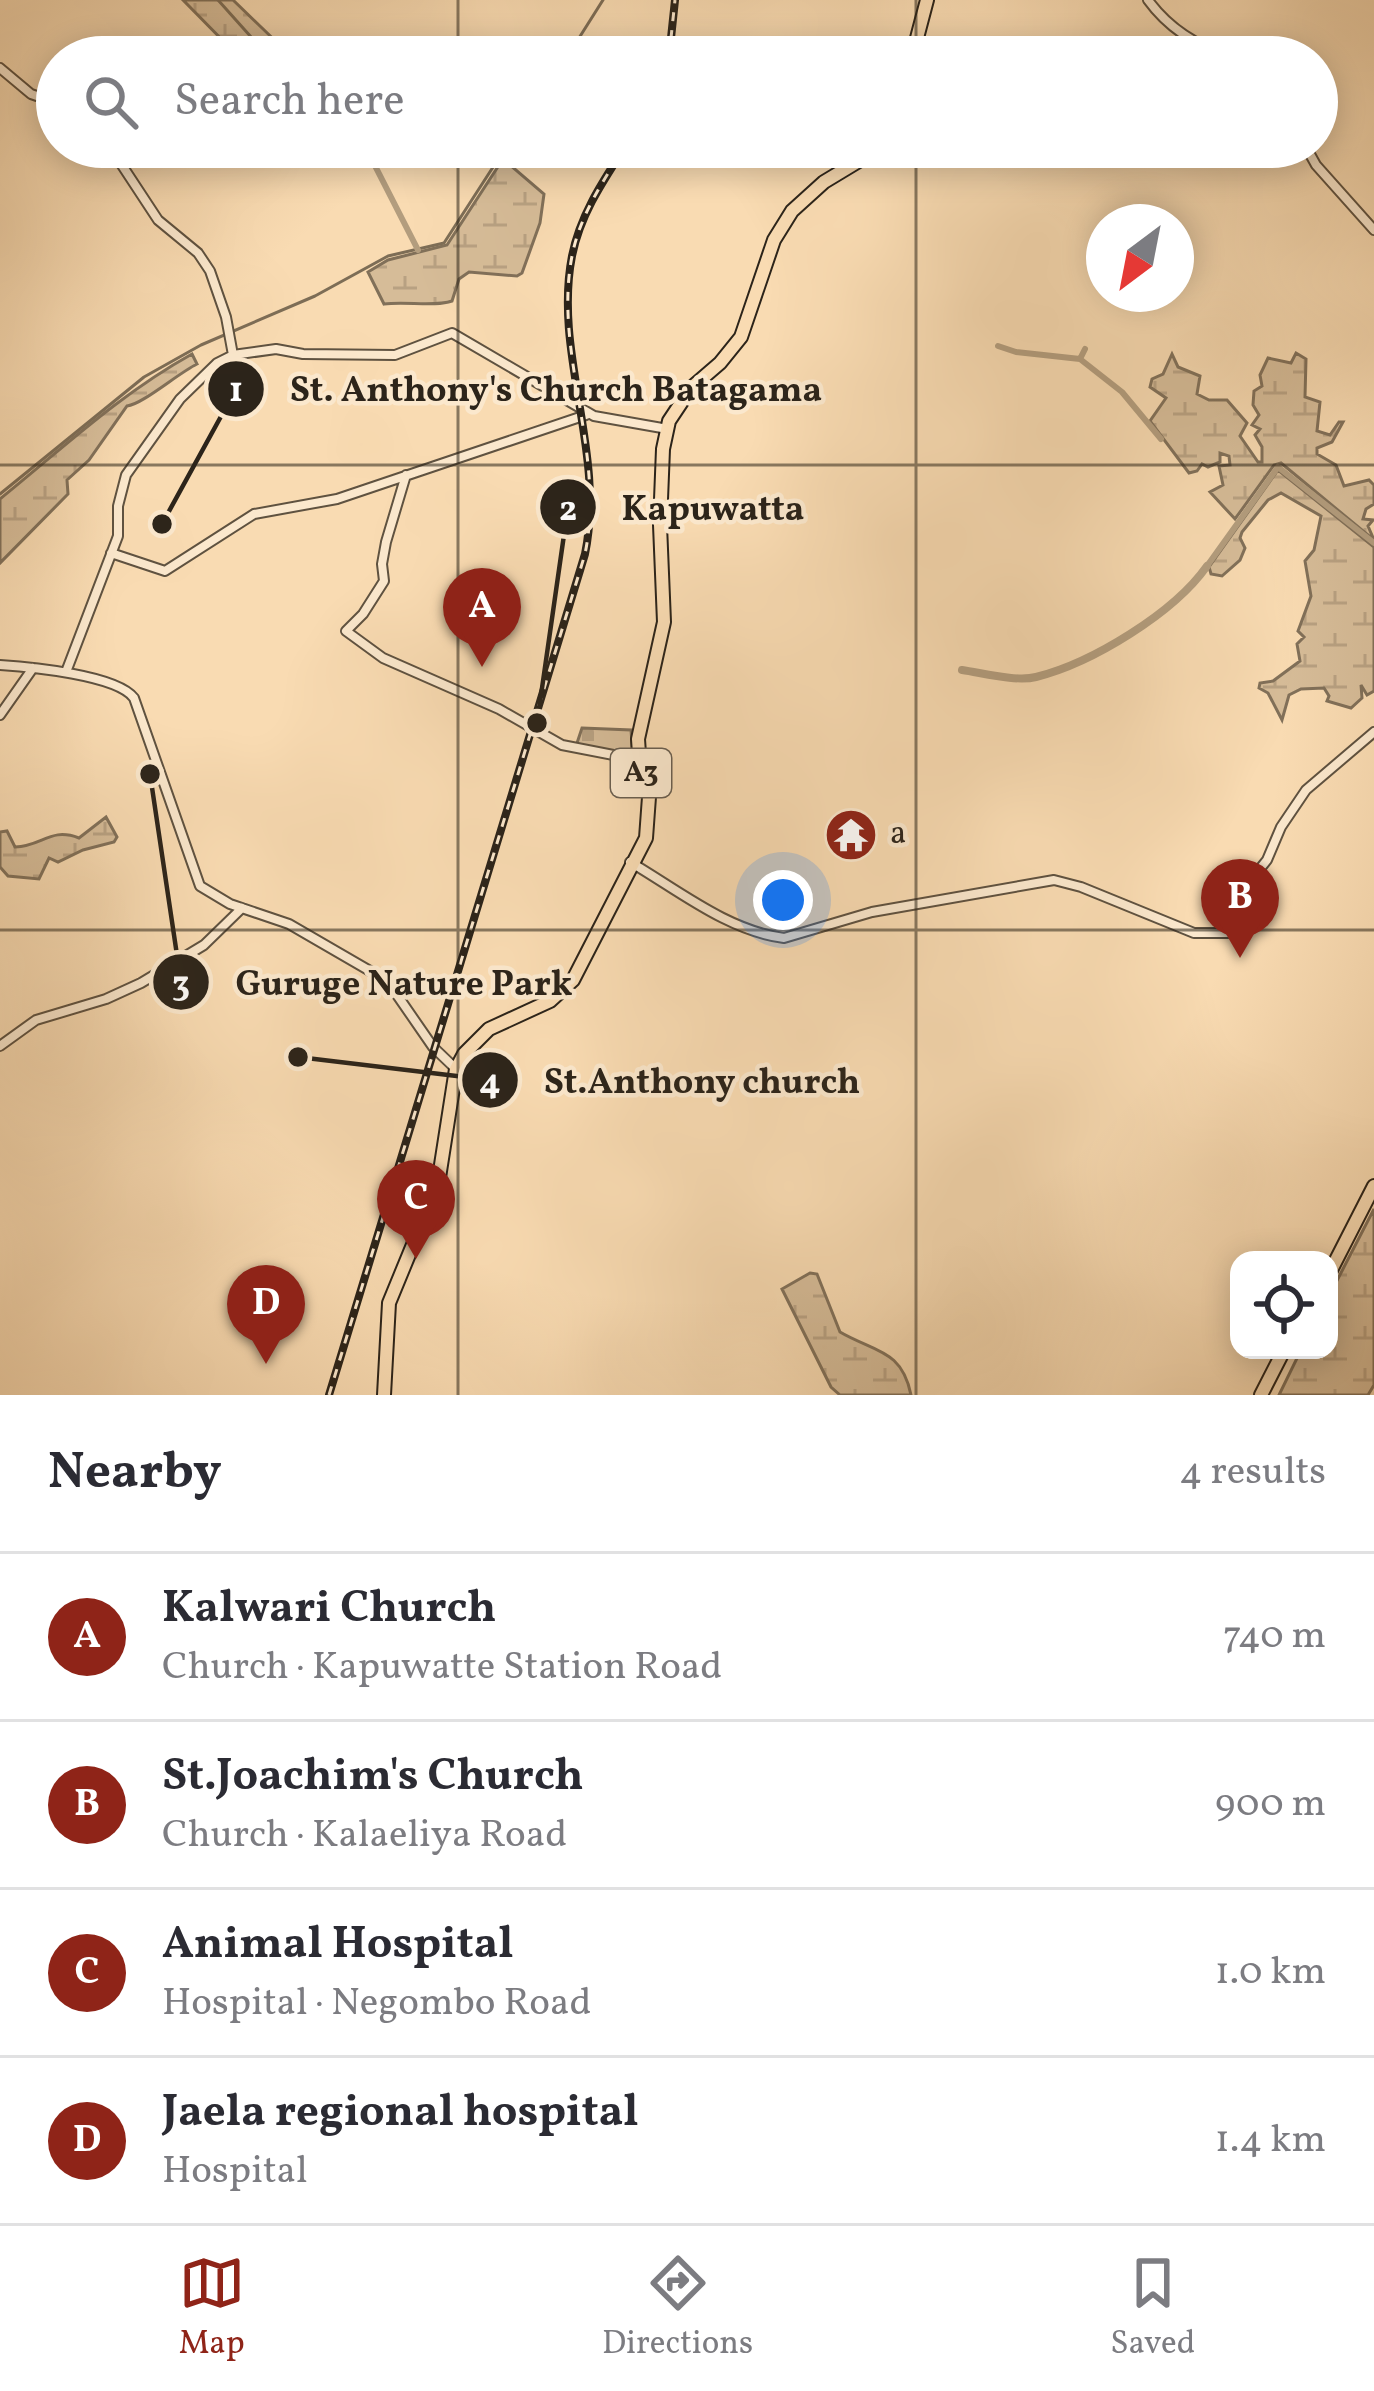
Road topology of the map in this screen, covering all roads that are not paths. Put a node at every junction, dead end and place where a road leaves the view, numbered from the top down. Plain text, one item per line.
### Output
1 (930, 0) edge
2 (1148, 0) edge
3 (921, 36) edge
4 (1186, 36) edge
5 (0, 68) edge
6 (36, 95) edge
7 (124, 168) edge
8 (843, 168) edge
9 (1319, 168) edge
10 (840, 170) junction
11 (1374, 230) edge
12 (233, 355) junction
13 (594, 416) junction
14 (662, 428) junction
15 (406, 475) junction
16 (111, 554) junction
17 (0, 665) edge
18 (33, 668) junction
19 (67, 672) junction
20 (0, 715) edge
21 (1374, 732) edge
22 (637, 760) junction
23 (632, 863) junction
24 (242, 908) junction
25 (0, 1046) edge
26 (454, 1069) junction
27 (1374, 1173) edge
28 (1374, 1186) edge
29 (1334, 1251) edge
30 (1338, 1256) edge
31 (1283, 1359) edge
32 (382, 1395) edge
33 (1265, 1395) edge

1 - 3 highway
2 - 4 street
5 - 6 street
7 - 12 street
8 - 10 highway, A3
9 - 11 street
10 - 14 highway, A3
10 - 22 highway, A3
12 - 13 street
12 - 16 street
13 - 14 street
13 - 15 street
14 - 22 highway, A3
15 - 16 street
15 - 22 street
16 - 19 street
17 - 18 street
18 - 19 street
18 - 20 street
19 - 24 street
21 - 23 street
22 - 23 highway, A3
23 - 26 highway, A3
24 - 25 street
24 - 26 street
26 - 32 highway
27 - 29 highway
28 - 30 highway
31 - 33 highway

